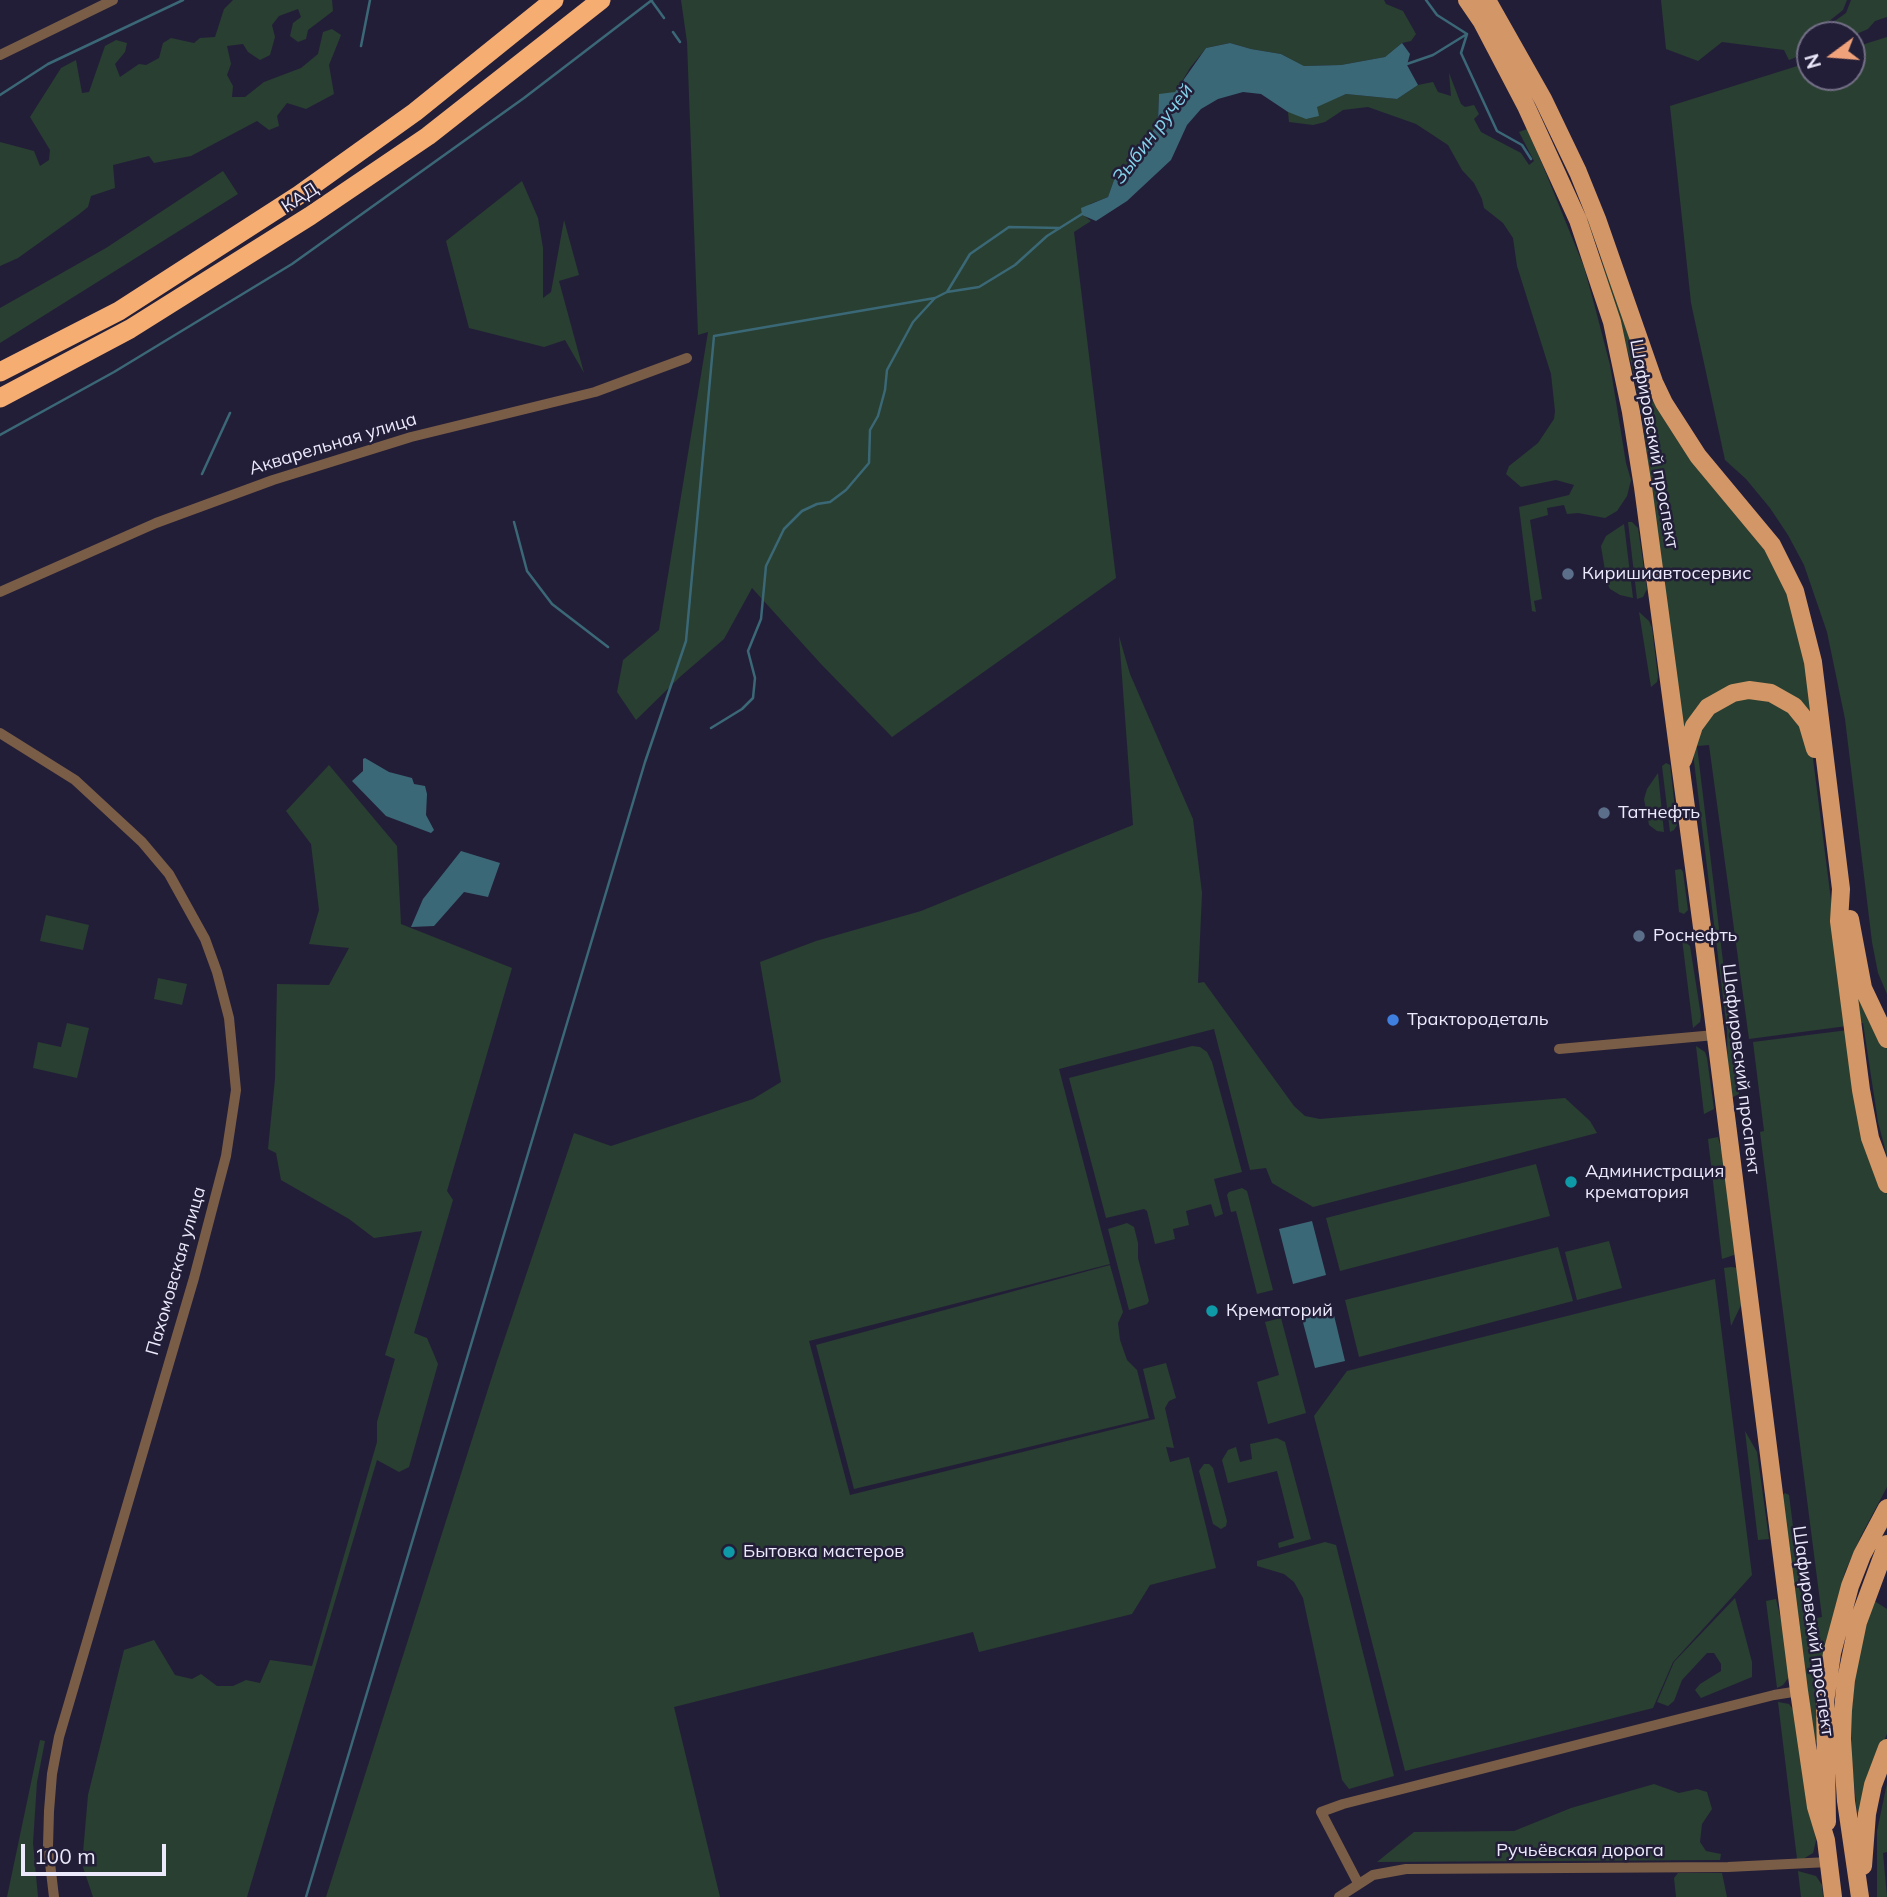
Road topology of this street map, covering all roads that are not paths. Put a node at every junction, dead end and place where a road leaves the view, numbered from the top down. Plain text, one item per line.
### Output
1 (113, 0) edge
2 (554, 0) edge
3 (601, 0) edge
4 (1466, 0) edge
5 (1487, 0) edge
6 (0, 55) edge
7 (687, 358) dead end
8 (0, 372) edge
9 (0, 398) edge
10 (0, 592) edge
11 (0, 733) edge
12 (1681, 768) junction
13 (1828, 785) junction
14 (1841, 888) junction
15 (1715, 1035) junction
16 (1887, 1039) edge
17 (1559, 1049) dead end
18 (1887, 1184) edge
19 (1887, 1508) edge
20 (1887, 1544) edge
21 (1799, 1691) junction
22 (1887, 1748) edge
23 (1826, 1840) junction
24 (1829, 1862) junction
25 (1358, 1883) junction
26 (54, 1897) edge
27 (1339, 1897) edge
28 (1833, 1897) edge
29 (1861, 1897) edge

1 - 6 street
2 - 8 highway, КАД
3 - 9 highway, КАД
4 - 12 main road, Шафировский проспект
5 - 13 main road
7 - 10 street, Акварельная улица
11 - 26 street, Пахомовская улица
12 - 13 main road
12 - 15 main road, Шафировский проспект
13 - 14 main road
14 - 16 main road
14 - 18 main road
15 - 17 street
15 - 21 main road, Шафировский проспект
19 - 23 main road, Шафировский проспект
20 - 29 main road, Шафировский проспект
21 - 23 main road, Шафировский проспект
21 - 25 street
22 - 29 main road, Шафировский проспект
23 - 24 main road, Шафировский проспект
24 - 25 street, Ручьёвская дорога
24 - 28 main road, Шафировский проспект
25 - 27 street, Ручьёвская дорога

